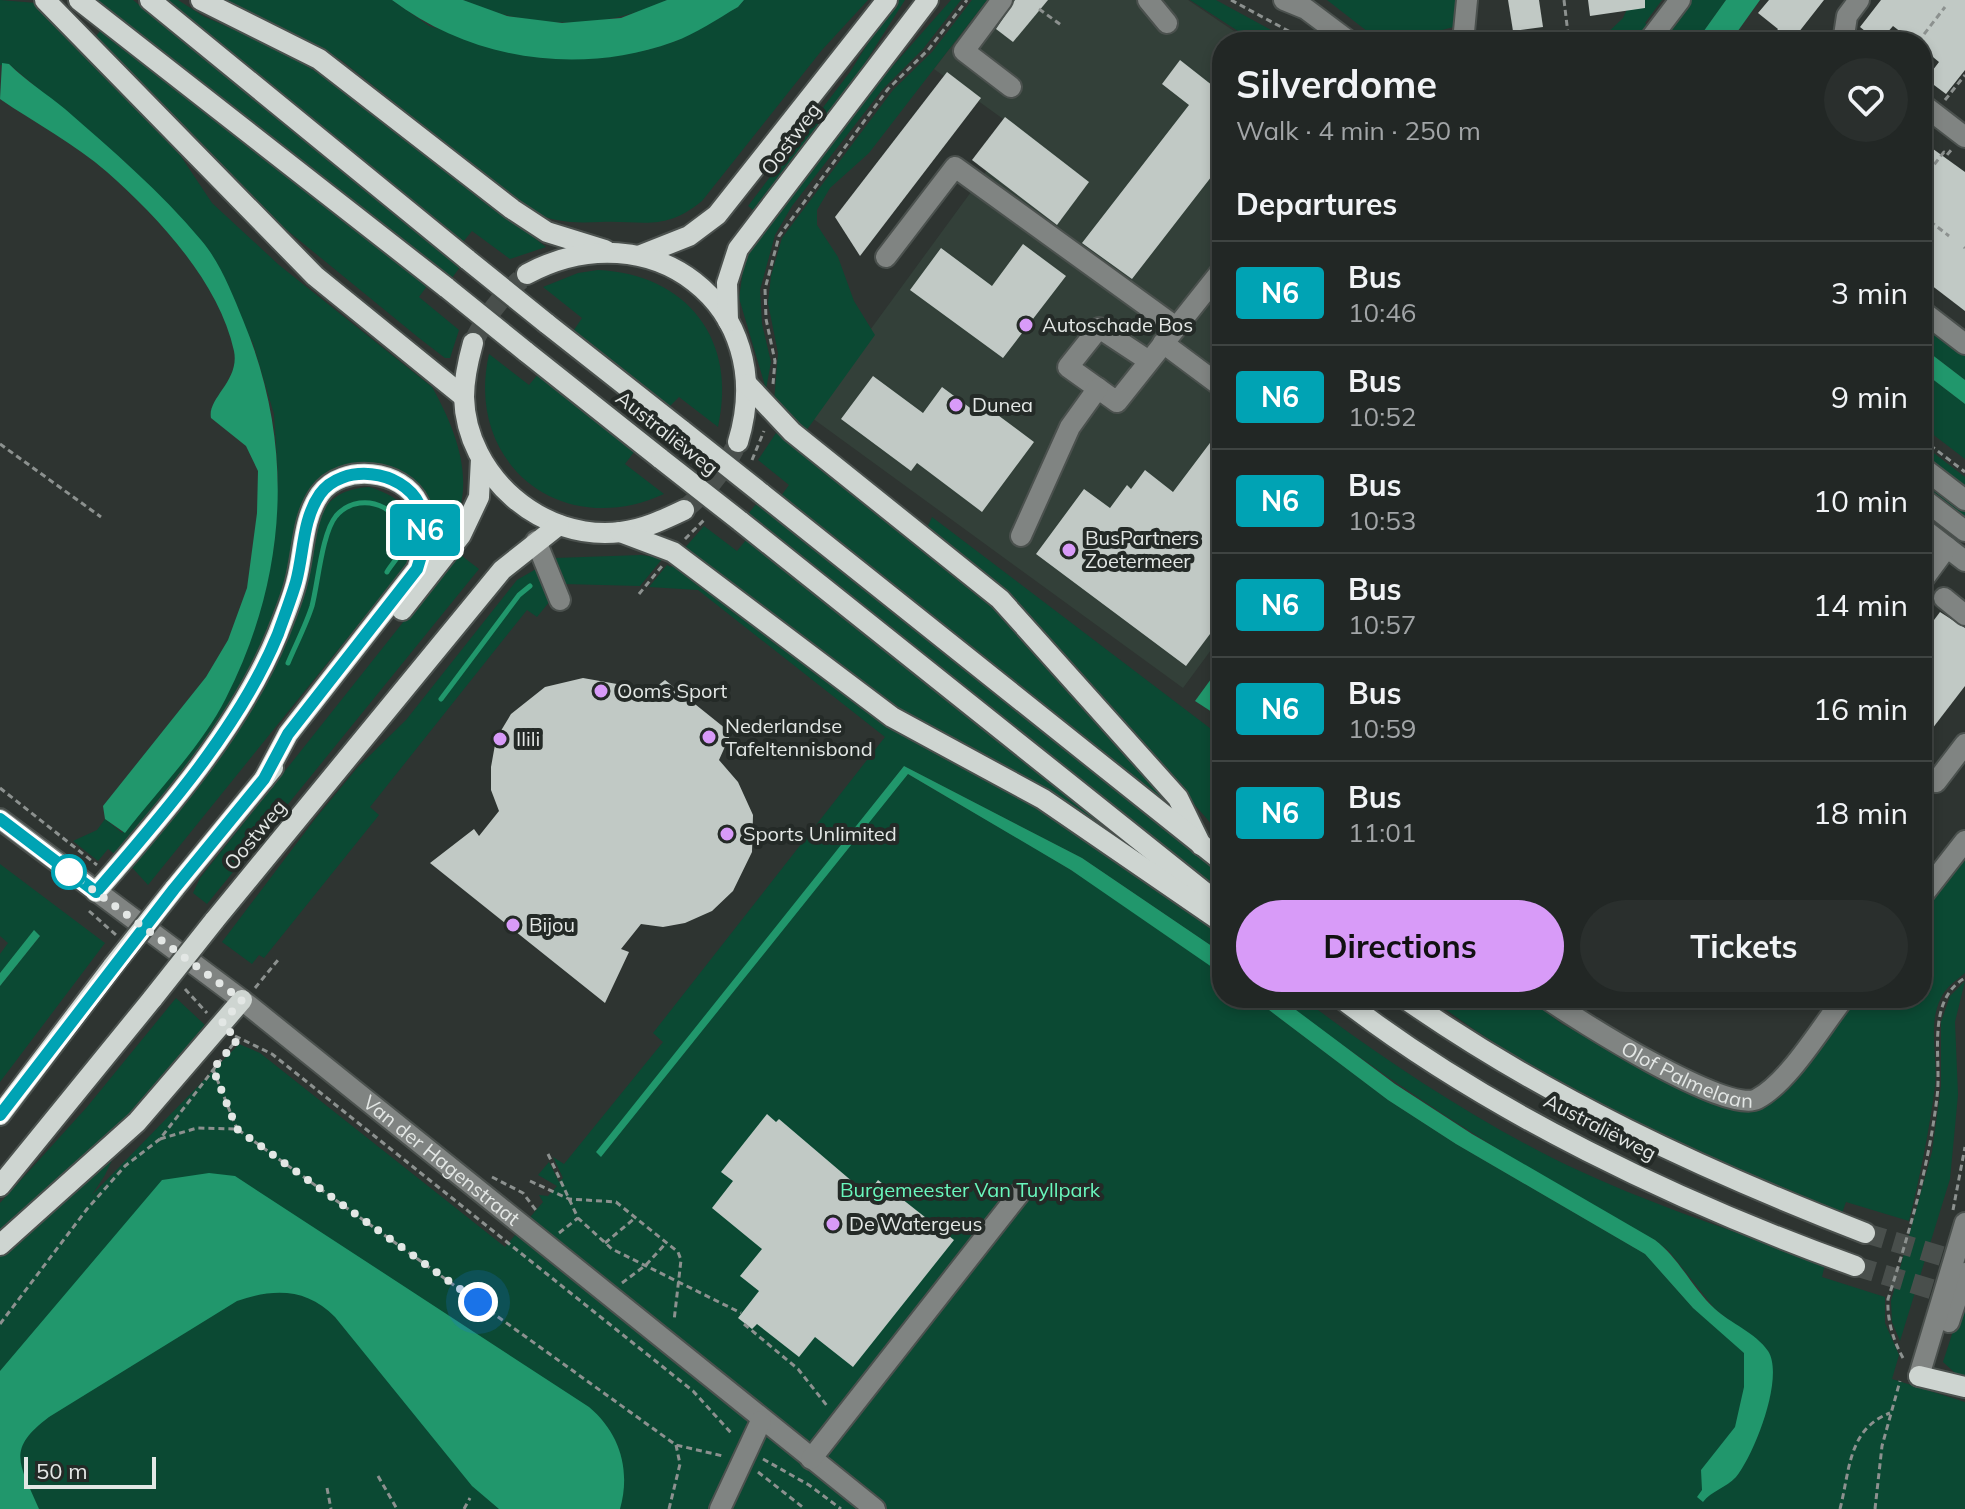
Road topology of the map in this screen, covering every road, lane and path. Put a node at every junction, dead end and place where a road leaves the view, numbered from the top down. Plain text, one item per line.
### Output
1 (45, 0) edge
2 (79, 0) edge
3 (150, 0) edge
4 (201, 0) edge
5 (887, 0) edge
6 (928, 0) edge
7 (967, 0) edge
8 (1002, 0) edge
9 (1148, 0) edge
10 (1231, 0) edge
11 (1284, 0) edge
12 (1467, 0) edge
13 (1564, 0) edge
14 (1680, 0) edge
15 (1859, 0) edge
16 (1303, 4) edge
17 (1945, 7) dead end
18 (1039, 9) dead end
19 (1167, 23) dead end
20 (1061, 25) dead end
21 (1290, 32) edge
22 (1338, 32) edge
23 (1464, 32) edge
24 (1568, 32) edge
25 (1656, 32) edge
26 (1845, 32) edge
27 (1926, 32) edge
28 (1965, 75) edge
29 (1011, 87) dead end
30 (1932, 105) edge
31 (1932, 112) edge
32 (1964, 136) edge
33 (1932, 167) edge
34 (1932, 223) edge
35 (1949, 236) dead end
36 (605, 250) junction
37 (641, 255) junction
38 (886, 257) dead end
39 (527, 274) tunnel mouth
40 (1212, 282) edge
41 (1932, 319) edge
42 (728, 321) junction
43 (1170, 335) junction
44 (473, 343) tunnel mouth
45 (1965, 344) edge
46 (1149, 361) junction
47 (1212, 377) edge
48 (747, 384) junction
49 (1098, 388) junction
50 (464, 397) junction
51 (770, 413) junction
52 (738, 442) tunnel mouth
53 (0, 444) edge
54 (1932, 447) edge
55 (481, 459) junction
56 (746, 471) dead end
57 (1965, 472) edge
58 (1932, 475) edge
59 (1965, 500) edge
60 (1932, 506) edge
61 (684, 510) tunnel mouth
62 (714, 511) dead end
63 (101, 517) dead end
64 (559, 525) junction
65 (1965, 531) edge
66 (620, 532) junction
67 (1021, 536) dead end
68 (1932, 536) edge
69 (536, 541) junction
70 (1947, 547) junction
71 (673, 552) junction
72 (1965, 561) edge
73 (1932, 567) edge
74 (639, 594) dead end
75 (1944, 598) dead end
76 (560, 600) dead end
77 (1965, 615) edge
78 (1965, 744) edge
79 (264, 779) junction
80 (1932, 779) edge
81 (0, 819) edge
82 (1965, 841) edge
83 (1201, 845) junction
84 (1212, 853) edge
85 (1932, 883) edge
86 (1212, 898) edge
87 (90, 899) junction
88 (1212, 915) edge
89 (120, 938) dead end
90 (278, 960) dead end
91 (1965, 978) edge
92 (175, 981) dead end
93 (248, 994) junction
94 (1356, 1008) edge
95 (1419, 1008) edge
96 (1560, 1008) edge
97 (1836, 1008) edge
98 (221, 1024) junction
99 (238, 1039) junction
100 (213, 1069) junction
101 (0, 1115) edge
102 (237, 1129) junction
103 (160, 1139) junction
104 (548, 1154) dead end
105 (530, 1181) dead end
106 (0, 1186) edge
107 (1019, 1194) dead end
108 (569, 1199) junction
109 (635, 1218) junction
110 (1965, 1223) edge
111 (1865, 1233) tunnel mouth
112 (605, 1243) junction
113 (666, 1243) junction
114 (0, 1245) edge
115 (646, 1265) junction
116 (1855, 1266) tunnel mouth
117 (1965, 1273) edge
118 (678, 1280) junction
119 (622, 1283) dead end
120 (741, 1313) dead end
121 (0, 1324) edge
122 (674, 1324) dead end
123 (744, 1324) dead end
124 (1918, 1372) junction
125 (1965, 1387) edge
126 (1891, 1412) dead end
127 (761, 1421) junction
128 (840, 1422) junction
129 (676, 1445) junction
130 (744, 1455) junction
131 (811, 1459) junction
132 (378, 1476) dead end
133 (327, 1488) dead end
134 (470, 1498) dead end
135 (726, 1506) edge
136 (331, 1509) edge
137 (397, 1509) edge
138 (464, 1509) edge
139 (669, 1509) edge
140 (805, 1509) edge
141 (841, 1509) edge
142 (875, 1509) edge
143 (1840, 1509) edge

1 - 50 main road
2 - 86 main road, Australiëweg, bridge
3 - 83 main road, Australiëweg, bridge
4 - 36 main road
5 - 37 main road, Oostweg
6 - 42 main road, Oostweg
7 - 51 path
8 - 29 street
9 - 19 street
10 - 21 path
11 - 16 street
12 - 23 street
13 - 24 path
14 - 25 street
15 - 26 street
16 - 22 street
17 - 27 path
18 - 20 path
28 - 30 path
31 - 32 street
32 - 33 path
34 - 35 path
36 - 37 main road
36 - 39 main road
37 - 42 main road
38 - 43 street
40 - 43 street
41 - 45 street
42 - 48 main road
43 - 46 street
43 - 47 street
44 - 50 main road
46 - 49 street
46 - 49 street
48 - 51 main road
48 - 52 main road
49 - 67 street
50 - 55 main road
51 - 56 path
51 - 83 main road
53 - 63 path
54 - 57 path
55 - 64 main road
55 - 79 main road, Oostweg
58 - 59 street
60 - 65 street
61 - 66 main road
62 - 71 path
64 - 66 main road
64 - 69 main road, Oostweg
66 - 71 main road
68 - 70 street
69 - 76 street
69 - 106 main road, Oostweg, bridge
70 - 72 street
70 - 73 street
71 - 74 path
71 - 88 main road
75 - 77 street
78 - 80 street
79 - 87 main road
79 - 101 main road, Oostweg, bridge
81 - 87 street, Van der Hagenstraat
82 - 85 street
83 - 84 main road, Australiëweg
87 - 89 path
87 - 93 street, Van der Hagenstraat
90 - 93 path
91 - 124 path
92 - 98 path, Van der Hagenstraat
93 - 98 main road
93 - 127 street, Van der Hagenstraat
94 - 116 main road, Australiëweg
95 - 111 main road, Australiëweg
96 - 97 street, Olof Palmelaan
98 - 99 path, Van der Hagenstraat
98 - 114 main road
99 - 100 path
99 - 130 path, Van der Hagenstraat
100 - 102 path
100 - 103 path
102 - 103 path
102 - 129 path
103 - 121 path
104 - 108 path
105 - 108 path
107 - 128 street
108 - 109 path
108 - 112 path
109 - 112 path
109 - 113 path
110 - 124 street
112 - 115 path
113 - 115 path
113 - 118 path
115 - 118 path
115 - 119 path
117 - 124 street
118 - 120 path
118 - 122 path
123 - 128 path
124 - 125 main road
126 - 143 path
127 - 130 street
127 - 131 street, Van der Hagenstraat
128 - 131 street
129 - 130 path
129 - 139 path
130 - 135 street
130 - 140 path
130 - 141 path, Van der Hagenstraat
131 - 142 street, Van der Hagenstraat
132 - 137 path
133 - 136 path
134 - 138 path

